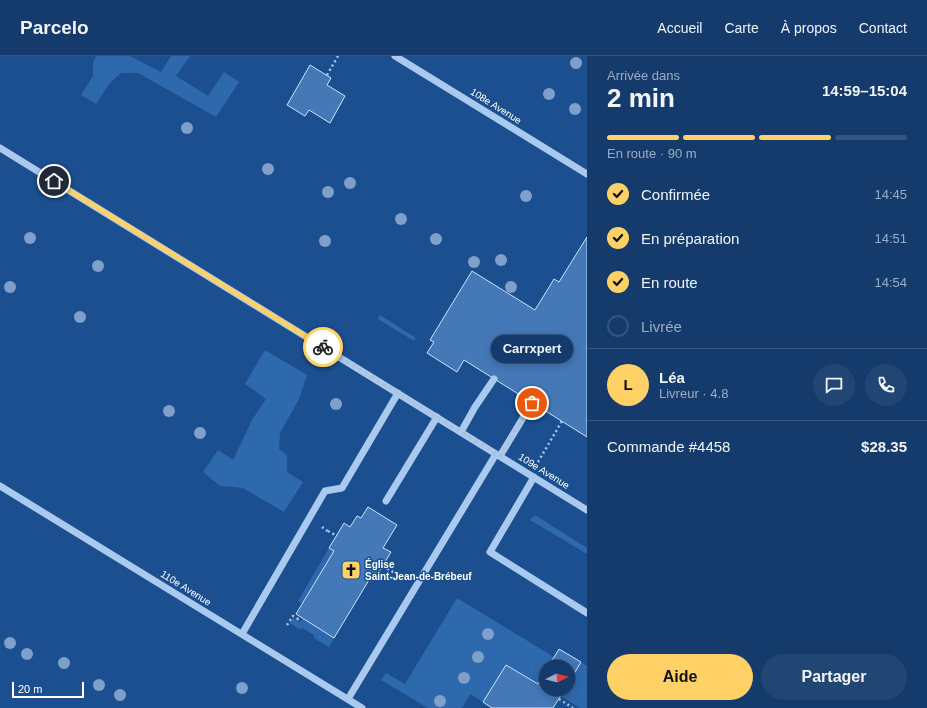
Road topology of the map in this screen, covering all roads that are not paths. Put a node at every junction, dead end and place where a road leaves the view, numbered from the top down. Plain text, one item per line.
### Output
1 (395, 56) edge
2 (0, 148) edge
3 (587, 174) edge
4 (494, 379) dead end
5 (398, 393) junction
6 (532, 403) dead end
7 (436, 417) junction
8 (461, 432) junction
9 (498, 455) junction
10 (532, 476) junction
11 (0, 486) edge
12 (386, 501) dead end
13 (587, 510) edge
14 (587, 613) edge
15 (242, 634) junction
16 (348, 699) junction
17 (362, 708) edge

1 - 3 street, 108e Avenue
2 - 5 street, 109e Avenue
4 - 8 street
5 - 7 street, 109e Avenue
5 - 15 street
6 - 9 street
7 - 8 street, 109e Avenue
7 - 12 street
8 - 9 street, 109e Avenue
9 - 10 street, 109e Avenue
9 - 16 street
10 - 13 street, 109e Avenue
10 - 14 street
11 - 15 street, 110e Avenue
15 - 16 street, 110e Avenue
16 - 17 street, 110e Avenue

